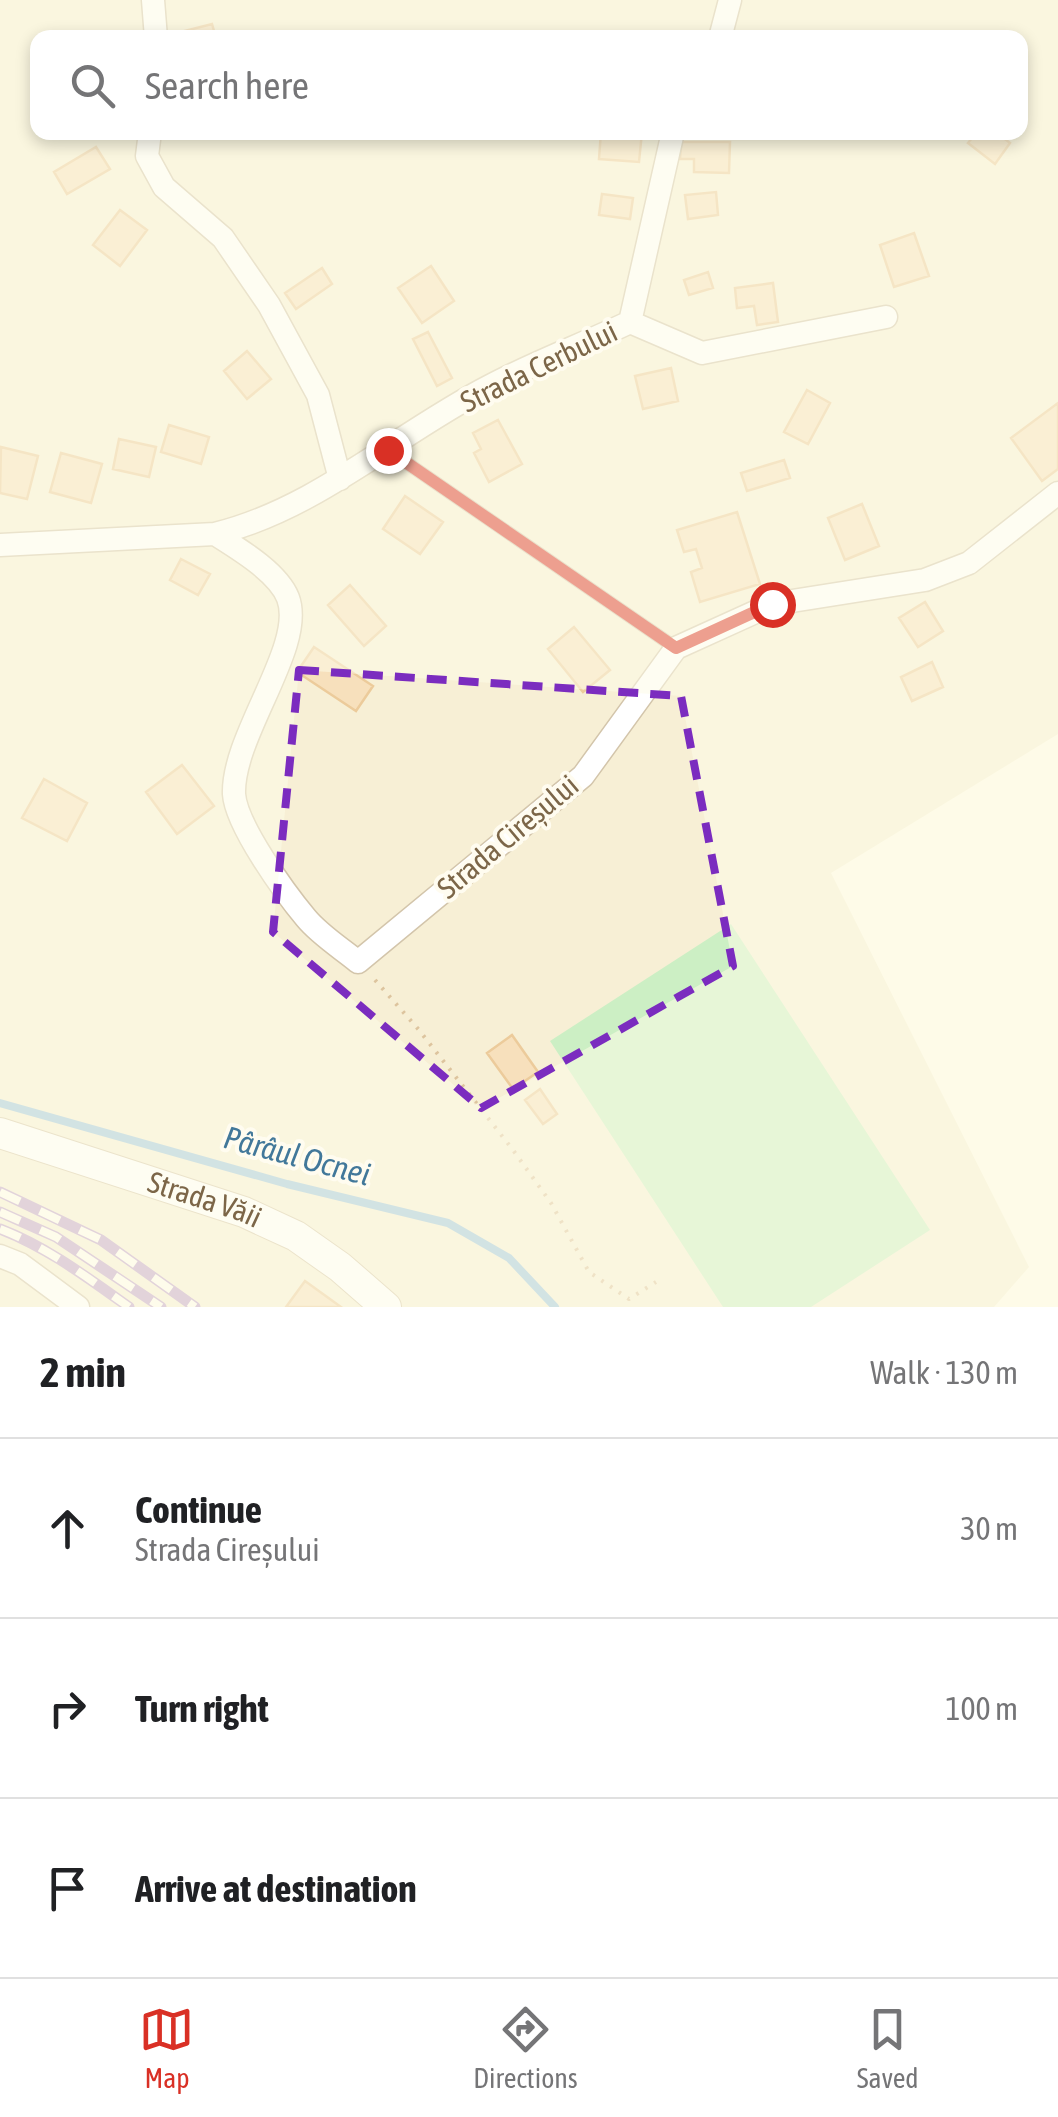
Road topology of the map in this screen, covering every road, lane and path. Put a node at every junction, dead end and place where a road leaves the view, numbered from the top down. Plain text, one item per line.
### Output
1 (153, 0) edge
2 (730, 0) edge
3 (155, 30) edge
4 (722, 30) edge
5 (149, 140) edge
6 (671, 140) edge
7 (886, 316) dead end
8 (630, 322) junction
9 (388, 450) junction
10 (340, 478) junction
11 (1058, 492) edge
12 (214, 534) junction
13 (0, 544) edge
14 (676, 648) junction
15 (358, 962) junction
16 (0, 1133) edge
17 (0, 1256) edge
18 (656, 1282) dead end
19 (78, 1307) edge
20 (386, 1307) edge

1 - 3 street
2 - 4 street
5 - 10 street
6 - 8 street
7 - 8 street, Strada Cerbului
8 - 9 street, Strada Cerbului
9 - 10 street, Strada Cerbului
9 - 14 lane
10 - 12 street, Strada Cerbului
11 - 14 street, Strada Cireșului
12 - 13 street, Strada Cerbului
12 - 15 street
14 - 15 street, Strada Cireșului
15 - 18 path
16 - 20 main road, Strada Văii
17 - 19 street

